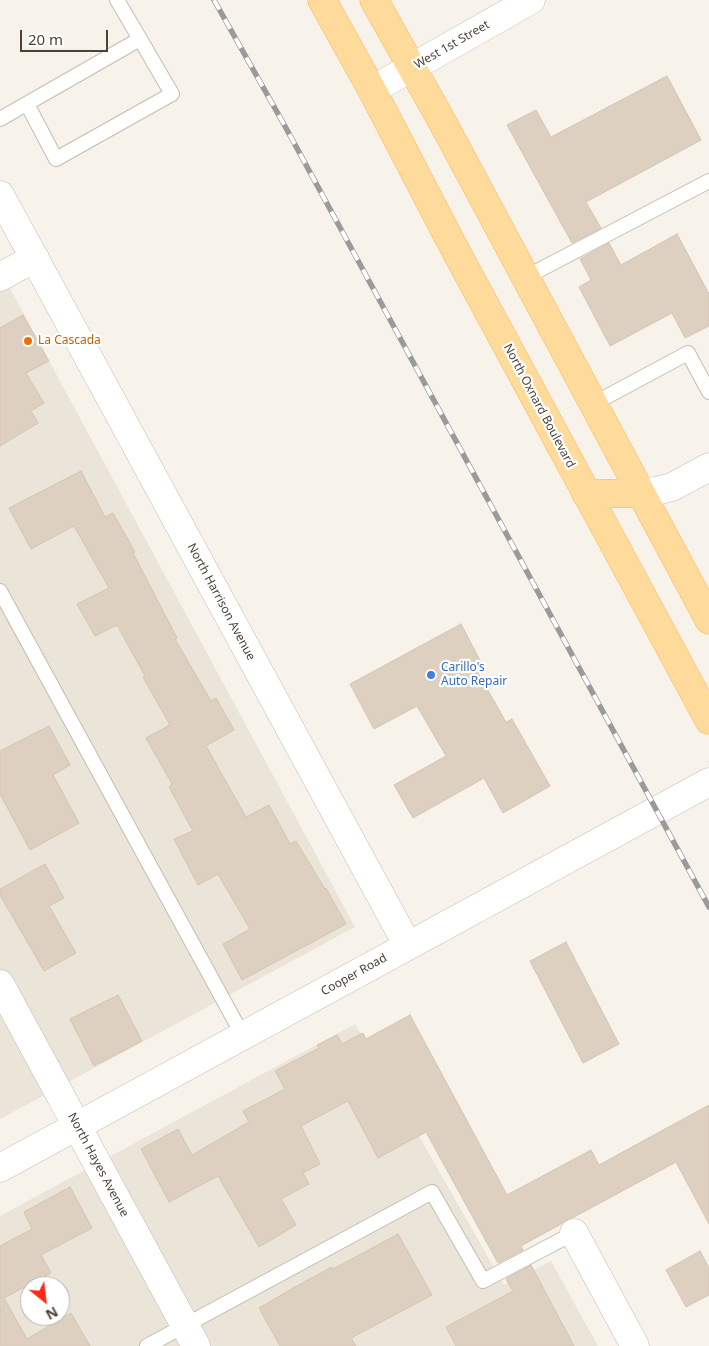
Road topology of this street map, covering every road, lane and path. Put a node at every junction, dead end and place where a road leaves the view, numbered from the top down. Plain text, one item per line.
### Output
1 (117, 0) edge
2 (322, 0) edge
3 (374, 0) edge
4 (531, 0) edge
5 (140, 39) junction
6 (412, 68) junction
7 (372, 90) junction
8 (27, 104) junction
9 (0, 119) edge
10 (709, 181) edge
11 (0, 195) edge
12 (35, 258) junction
13 (0, 277) edge
14 (526, 277) junction
15 (709, 392) edge
16 (593, 404) junction
17 (709, 467) edge
18 (641, 493) junction
19 (586, 494) junction
20 (0, 591) edge
21 (709, 620) edge
22 (709, 720) edge
23 (709, 782) edge
24 (408, 946) junction
25 (0, 984) edge
26 (243, 1036) junction
27 (78, 1127) junction
28 (0, 1168) edge
29 (574, 1233) joint
30 (191, 1336) edge
31 (148, 1346) edge
32 (635, 1346) edge

1 - 5 lane
2 - 7 main road, North Oxnard Boulevard
3 - 6 main road
4 - 6 street, West 1st Street
5 - 8 lane
5 - 8 lane
6 - 7 street, West 1st Street
6 - 14 main road
7 - 19 main road, North Oxnard Boulevard
8 - 9 lane
10 - 14 lane
11 - 12 street, North Harrison Avenue
12 - 13 street
12 - 24 street, North Harrison Avenue
14 - 16 main road
15 - 16 lane
16 - 18 main road
17 - 18 street
18 - 19 main road
18 - 21 main road
19 - 22 main road, North Oxnard Boulevard
20 - 26 lane
23 - 24 street, Cooper Road
24 - 26 street, Cooper Road
25 - 27 street, North Hayes Avenue
26 - 27 street, Cooper Road
27 - 28 street, Cooper Road
27 - 30 street, North Hayes Avenue
29 - 30 lane
29 - 32 street
30 - 31 lane

